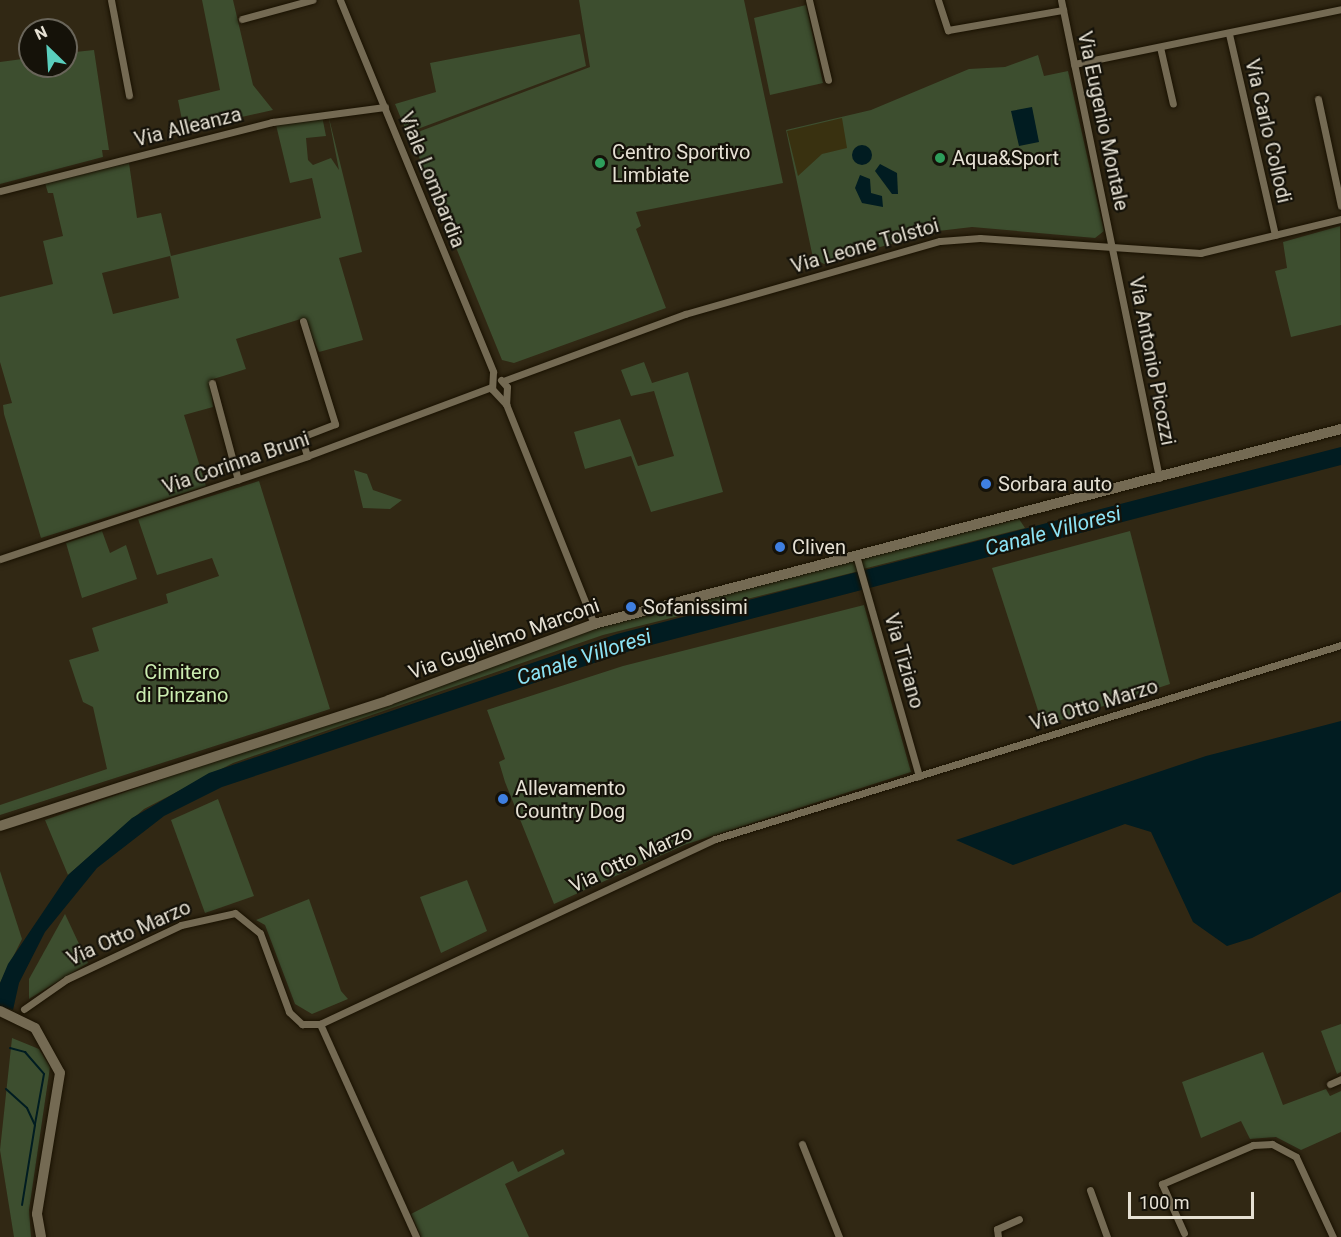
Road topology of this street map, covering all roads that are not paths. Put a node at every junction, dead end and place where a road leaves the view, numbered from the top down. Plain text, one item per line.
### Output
1 (111, 0) edge
2 (312, 0) edge
3 (340, 0) edge
4 (809, 0) edge
5 (938, 0) edge
6 (1061, 0) edge
7 (1341, 9) edge
8 (1063, 10) junction
9 (242, 19) dead end
10 (1229, 34) junction
11 (1160, 47) junction
12 (1074, 64) junction
13 (828, 80) dead end
14 (129, 95) dead end
15 (1318, 99) dead end
16 (1173, 104) dead end
17 (385, 107) junction
18 (0, 191) edge
19 (1341, 206) edge
20 (1341, 219) edge
21 (1275, 236) junction
22 (1113, 250) junction
23 (303, 321) dead end
24 (517, 380) junction
25 (212, 383) dead end
26 (498, 386) junction
27 (507, 390) junction
28 (506, 404) junction
29 (1341, 429) edge
30 (307, 456) junction
31 (1159, 478) junction
32 (238, 480) junction
33 (0, 559) edge
34 (858, 561) junction
35 (594, 624) junction
36 (1341, 645) edge
37 (919, 776) junction
38 (0, 826) edge
39 (24, 1008) dead end
40 (5, 1013) edge
41 (320, 1024) junction
42 (1341, 1079) edge
43 (1330, 1084) dead end
44 (802, 1144) dead end
45 (1090, 1191) dead end
46 (1019, 1219) dead end
47 (1184, 1233) dead end
48 (41, 1237) edge
49 (416, 1237) edge
50 (838, 1237) edge
51 (998, 1237) edge
52 (1107, 1237) edge
53 (1333, 1237) edge

1 - 14 street
2 - 9 street
3 - 17 street, Viale Lombardia
4 - 13 street
5 - 8 street
6 - 8 street, Via Eugenio Montale
7 - 10 street
8 - 12 street, Via Eugenio Montale
10 - 11 street
10 - 21 street, Via Carlo Collodi
11 - 12 street
11 - 16 street
12 - 22 street, Via Eugenio Montale
15 - 19 street
17 - 18 street, Via Alleanza
17 - 26 street, Viale Lombardia
20 - 21 street, Via Leone Tolstoi
21 - 22 street, Via Leone Tolstoi
22 - 24 street, Via Leone Tolstoi
22 - 31 street, Via Antonio Picozzi
23 - 30 street
24 - 26 street, Via Leone Tolstoi
24 - 27 street, Via Leone Tolstoi
25 - 32 street
26 - 27 street, Via Leone Tolstoi
26 - 28 street
26 - 30 street, Via Corinna Bruni
27 - 28 street
28 - 35 street
29 - 31 street, Via Guglielmo Marconi
30 - 32 street, Via Corinna Bruni
31 - 34 street, Via Guglielmo Marconi
32 - 33 street, Via Corinna Bruni
34 - 35 street, Via Guglielmo Marconi
34 - 37 street, Via Tiziano
35 - 38 street, Via Guglielmo Marconi
36 - 37 street, Via Otto Marzo
37 - 41 street, Via Otto Marzo
39 - 41 street, Via Otto Marzo
40 - 48 street
41 - 49 street
42 - 43 street
44 - 50 street
45 - 52 street
46 - 51 street
47 - 53 street

